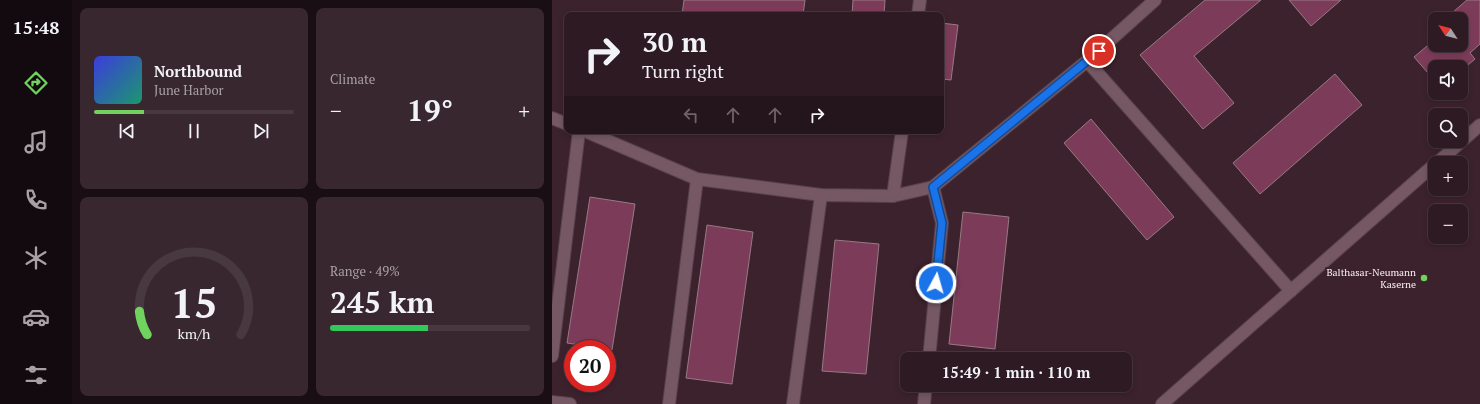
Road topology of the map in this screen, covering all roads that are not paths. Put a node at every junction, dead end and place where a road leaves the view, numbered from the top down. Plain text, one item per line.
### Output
1 (920, 0) edge
2 (1155, 0) edge
3 (918, 12) edge
4 (1087, 61) junction
5 (552, 118) edge
6 (564, 123) edge
7 (1480, 125) edge
8 (579, 134) edge
9 (592, 134) edge
10 (902, 134) edge
11 (1445, 156) edge
12 (1428, 171) edge
13 (697, 178) junction
14 (933, 187) junction
15 (821, 195) junction
16 (893, 196) junction
17 (1291, 291) junction
18 (930, 352) edge
19 (552, 356) edge
20 (925, 392) edge
21 (552, 402) edge
22 (570, 404) edge
23 (669, 404) edge
24 (793, 404) edge
25 (924, 404) edge
26 (1162, 404) edge

1 - 3 lane
2 - 4 lane
4 - 14 lane
4 - 17 lane
5 - 6 lane
7 - 11 lane
8 - 19 lane
9 - 13 lane
10 - 16 lane
12 - 17 lane
13 - 15 lane
13 - 23 lane
14 - 16 lane
14 - 18 lane
15 - 16 lane
15 - 24 lane
17 - 26 lane
20 - 25 lane
21 - 22 lane

